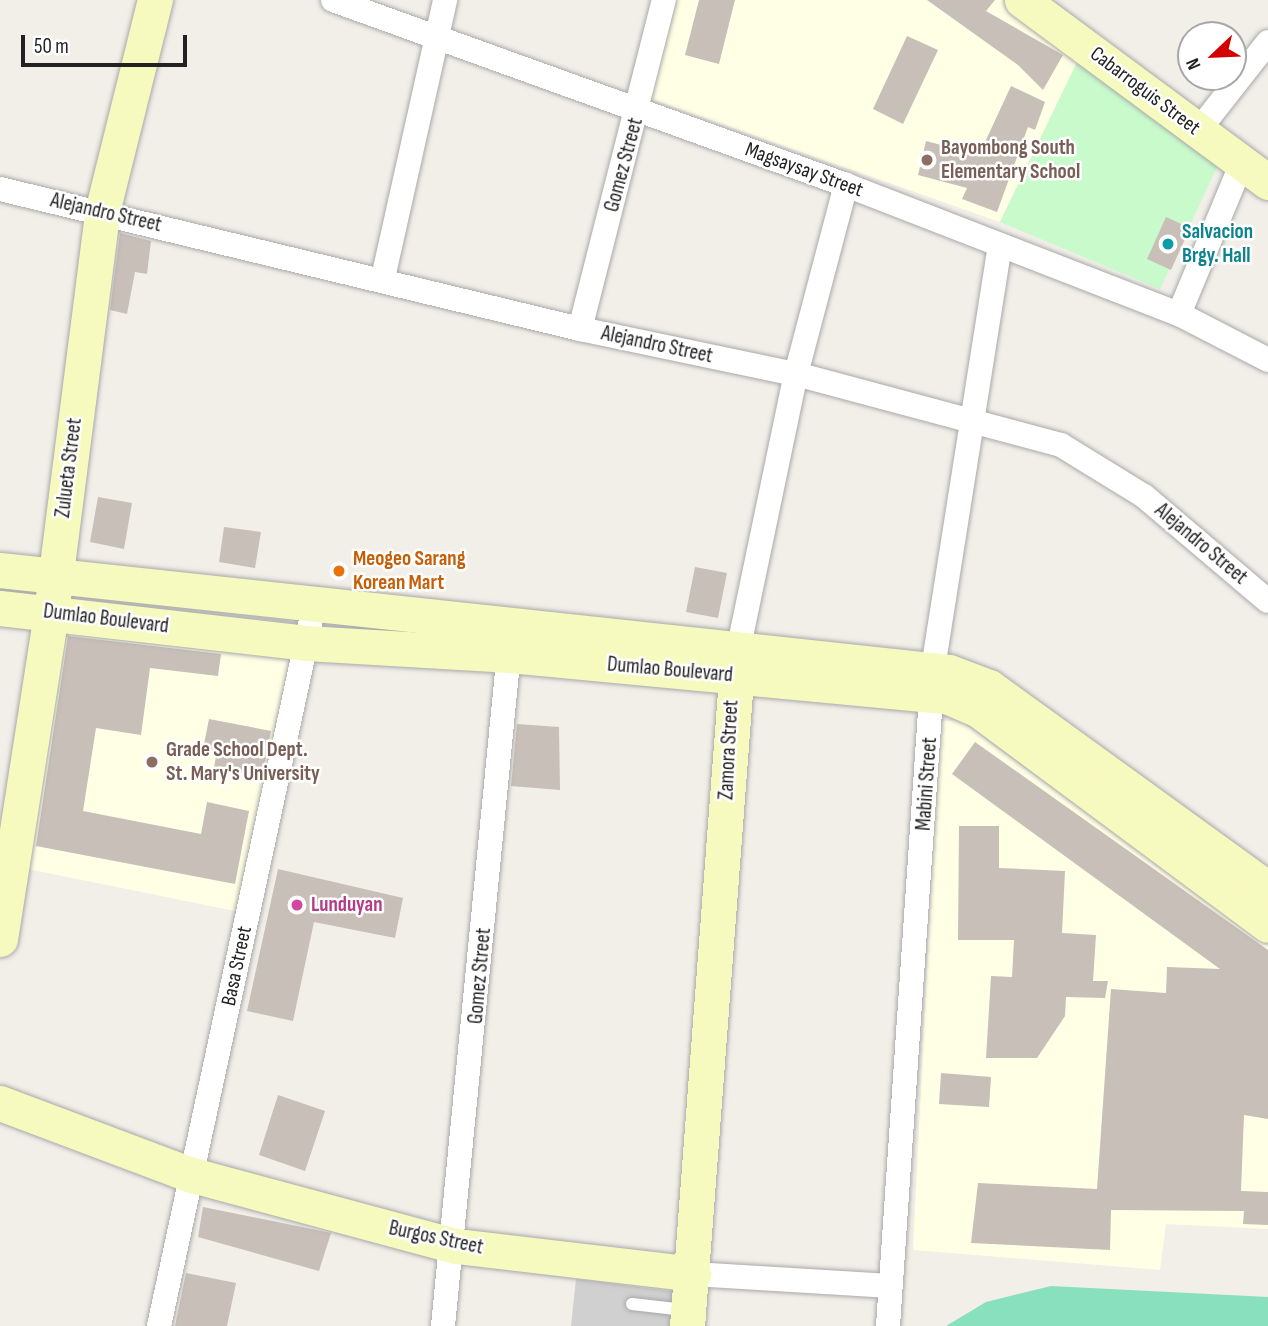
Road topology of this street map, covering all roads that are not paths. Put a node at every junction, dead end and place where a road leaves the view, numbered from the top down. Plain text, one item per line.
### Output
1 (155, 0) edge
2 (333, 0) edge
3 (445, 0) edge
4 (664, 0) edge
5 (1022, 0) edge
6 (433, 41) junction
7 (1268, 42) edge
8 (639, 110) junction
9 (1198, 131) junction
10 (1255, 173) edge
11 (846, 185) junction
12 (0, 188) edge
13 (102, 212) junction
14 (1000, 246) junction
15 (383, 278) junction
16 (1179, 314) junction
17 (580, 329) junction
18 (1268, 360) edge
19 (796, 374) junction
20 (974, 418) junction
21 (0, 570) edge
22 (55, 576) junction
23 (1268, 601) edge
24 (314, 606) junction
25 (0, 608) edge
26 (51, 612) junction
27 (510, 640) junction
28 (306, 643) junction
29 (736, 661) junction
30 (933, 680) junction
31 (1267, 913) edge
32 (0, 939) edge
33 (0, 1103) edge
34 (192, 1175) junction
35 (456, 1246) junction
36 (693, 1274) junction
37 (891, 1286) junction
38 (632, 1304) dead end
39 (688, 1318) edge
40 (159, 1326) edge
41 (443, 1326) edge
42 (888, 1326) edge

1 - 13 street, Zulueta Street
2 - 6 street, Magsaysay Street
3 - 6 street
4 - 8 street, Gomez Street
5 - 9 street, Cabarroguis Street
6 - 8 street, Magsaysay Street
6 - 15 street
7 - 9 street
8 - 11 street, Magsaysay Street
8 - 17 street, Gomez Street
9 - 10 street, Cabarroguis Street
10 - 16 street
11 - 14 street, Magsaysay Street
11 - 19 street, Zamora Street
12 - 13 street, Alejandro Street
13 - 15 street, Alejandro Street
13 - 22 street, Zulueta Street
14 - 16 street, Magsaysay Street
14 - 20 street, Mabini Street
15 - 17 street, Alejandro Street
16 - 18 street, Magsaysay Street
17 - 19 street, Alejandro Street
19 - 20 street, Alejandro Street
19 - 29 street, Zamora Street
20 - 23 street, Alejandro Street
20 - 30 street, Mabini Street
21 - 22 street, Dumlao Boulevard
22 - 24 street, Dumlao Boulevard
22 - 26 street, Zulueta Street
24 - 27 street, Dumlao Boulevard
24 - 28 street, Basa Street
25 - 26 street, Dumlao Boulevard
26 - 28 street, Dumlao Boulevard
26 - 32 street, Zulueta Street
27 - 28 street, Dumlao Boulevard
27 - 29 street, Dumlao Boulevard
27 - 35 street, Gomez Street
28 - 34 street, Basa Street
29 - 30 street, Dumlao Boulevard
29 - 36 street, Zamora Street
30 - 31 street, Dumlao Boulevard
30 - 37 street, Mabini Street
33 - 34 street, Burgos Street
34 - 35 street, Burgos Street
34 - 40 street, Basa Street
35 - 36 street, Burgos Street
35 - 41 street, Gomez Street
36 - 37 street, Burgos Street
36 - 39 street, Zamora Street
37 - 42 street, Mabini Street
38 - 39 lane

